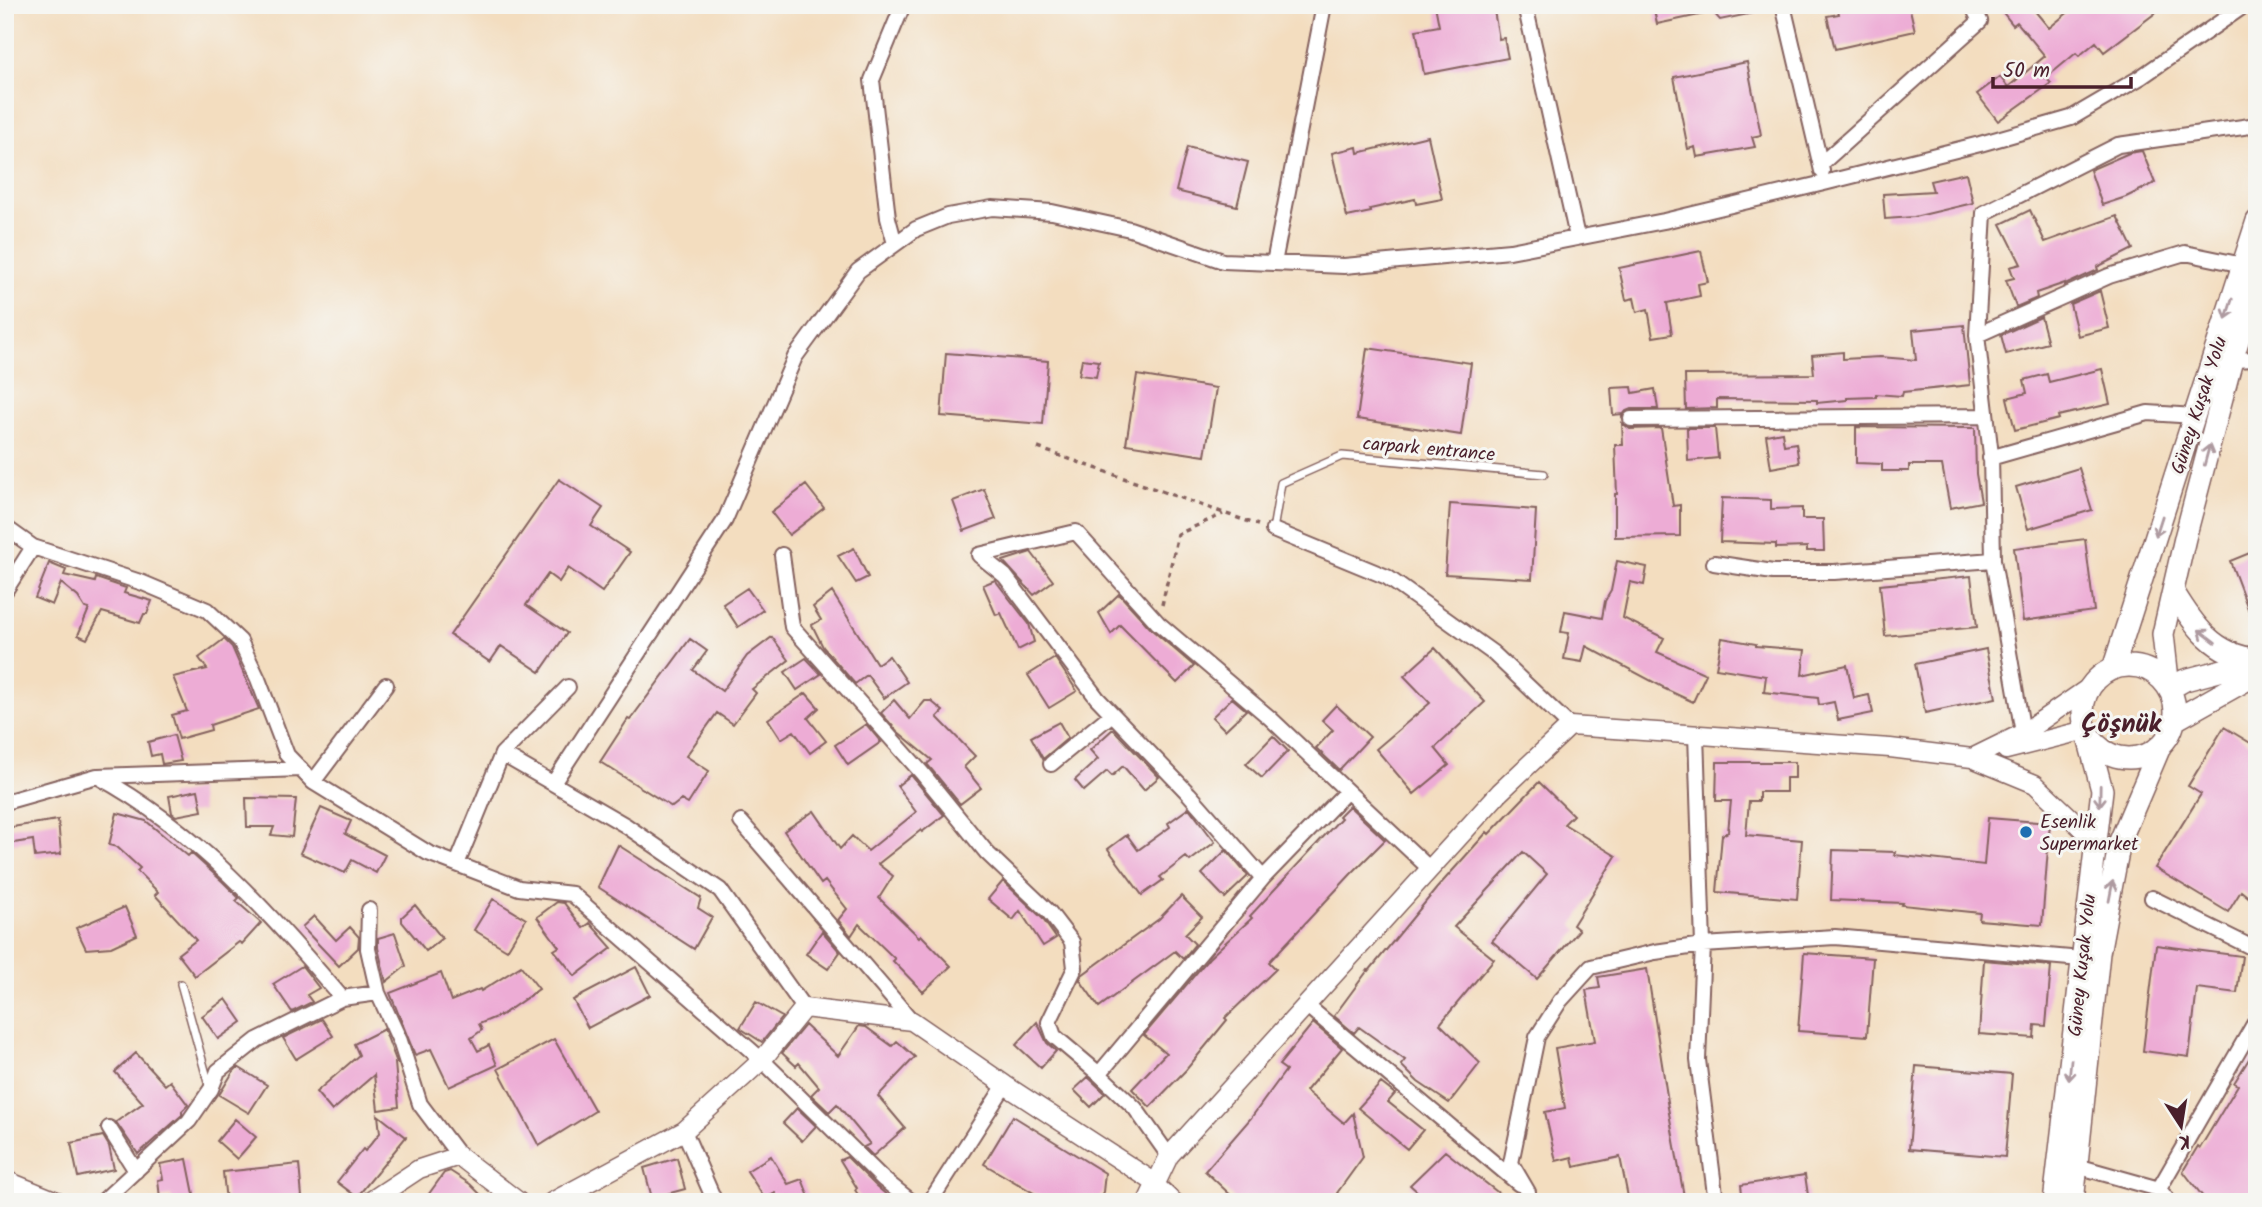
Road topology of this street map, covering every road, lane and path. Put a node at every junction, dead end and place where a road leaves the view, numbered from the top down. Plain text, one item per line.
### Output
1 (903, 5) edge
2 (1324, 5) edge
3 (1525, 5) edge
4 (1783, 5) edge
5 (1972, 5) edge
6 (2245, 5) edge
7 (2257, 125) edge
8 (1821, 164) junction
9 (1824, 183) junction
10 (2257, 221) edge
11 (1577, 237) junction
12 (895, 244) junction
13 (1274, 263) junction
14 (2250, 273) edge
15 (1977, 335) junction
16 (2257, 359) edge
17 (2232, 360) junction
18 (1986, 416) junction
19 (2195, 416) junction
20 (1631, 419) dead end
21 (1038, 448) dead end
22 (1990, 458) junction
23 (1544, 474) dead end
24 (1224, 513) junction
25 (5, 527) edge
26 (1273, 530) junction
27 (33, 547) junction
28 (782, 555) dead end
29 (1993, 560) junction
30 (1714, 563) dead end
31 (5, 591) edge
32 (2173, 591) junction
33 (1158, 624) junction
34 (2257, 660) edge
35 (2113, 669) junction
36 (2257, 674) edge
37 (386, 685) dead end
38 (568, 687) dead end
39 (2090, 687) junction
40 (2169, 689) junction
41 (1112, 714) junction
42 (2175, 719) junction
43 (1570, 726) junction
44 (2086, 730) junction
45 (2023, 733) junction
46 (1696, 734) junction
47 (2160, 747) junction
48 (502, 754) junction
49 (1972, 758) junction
50 (1051, 764) dead end
51 (301, 769) junction
52 (97, 776) junction
53 (313, 782) junction
54 (554, 782) junction
55 (1347, 791) junction
56 (5, 802) edge
57 (741, 822) dead end
58 (2095, 841) junction
59 (457, 864) junction
60 (1430, 869) junction
61 (1263, 878) junction
62 (2152, 898) dead end
63 (369, 910) dead end
64 (1703, 945) junction
65 (2257, 950) edge
66 (2081, 959) junction
67 (181, 984) dead end
68 (378, 993) junction
69 (342, 998) junction
70 (1306, 1005) junction
71 (804, 1008) junction
72 (2257, 1019) edge
73 (912, 1021) junction
74 (762, 1060) junction
75 (1099, 1074) junction
76 (1005, 1086) junction
77 (211, 1089) junction
78 (109, 1128) dead end
79 (684, 1131) junction
80 (459, 1156) junction
81 (1168, 1156) junction
82 (2077, 1166) junction
83 (136, 1171) junction
84 (5, 1180) edge
85 (1157, 1184) junction
86 (2159, 1189) junction
87 (1527, 1197) edge
88 (59, 1202) edge
89 (102, 1202) edge
90 (369, 1202) edge
91 (519, 1202) edge
92 (552, 1202) edge
93 (715, 1202) edge
94 (912, 1202) edge
95 (930, 1202) edge
96 (1147, 1202) edge
97 (1176, 1202) edge
98 (1716, 1202) edge
99 (2054, 1202) edge
100 (2073, 1202) edge
101 (2169, 1202) edge

1 - 12 street
2 - 13 street
3 - 11 street
4 - 8 street
5 - 8 street
6 - 9 street
7 - 15 street
8 - 9 street
9 - 11 street
10 - 14 main road, Güney Kuşak Yolu
11 - 13 street
12 - 13 street
12 - 54 street
14 - 15 street
14 - 17 main road, Güney Kuşak Yolu
14 -> 19 main road, Güney Kuşak Yolu
15 - 18 street
16 - 17 street
32 -> 17 main road, Güney Kuşak Yolu
18 - 20 street
18 - 22 street
19 - 22 street
19 -> 35 main road, Güney Kuşak Yolu
21 - 24 path
22 - 29 street
23 - 26 lane, carpark entrance
24 - 26 path
24 - 33 path
25 - 27 street
26 - 43 street
27 - 31 street
27 - 51 street
28 - 75 street
29 - 30 street
29 - 45 street
34 -> 32 main road
32 - 40 main road, Güney Kuşak Yolu
33 - 41 street
33 - 55 street
34 - 40 main road
35 - 39 main road
35 - 40 main road
36 - 42 main road
37 - 53 street
38 - 48 street
39 - 44 main road
39 - 45 street
40 - 42 main road
41 - 50 street
41 - 61 street
42 - 47 main road
43 - 46 street
43 - 60 street
44 - 47 main road
44 - 49 street
44 -> 58 main road, Güney Kuşak Yolu
45 - 49 street
46 - 49 street
46 - 64 street
82 -> 47 main road, Güney Kuşak Yolu
48 - 54 street
48 - 59 street
49 - 58 street
51 - 52 street
51 - 53 street
52 - 56 street
52 - 69 street
53 - 59 street
54 - 71 street
55 - 60 street
55 - 61 street
57 - 73 street
58 - 66 main road, Güney Kuşak Yolu
59 - 74 street
60 - 70 street
61 - 75 street
62 - 65 street
63 - 68 street
64 - 66 street
64 - 87 street
64 - 98 street
66 -> 99 main road, Güney Kuşak Yolu
67 - 77 lane
68 - 69 street
68 - 80 street
69 - 77 street
70 - 81 street
70 - 87 street
71 - 73 street
71 - 74 street
72 - 86 street
73 - 76 street
74 - 79 street
74 - 94 street
75 - 81 street
76 - 85 street
76 - 95 street
77 - 83 street
78 - 83 street
79 - 92 street
79 - 93 street
80 - 90 street
80 - 91 street
81 - 85 street
82 - 86 street
82 - 100 main road, Güney Kuşak Yolu
83 - 89 street
84 - 88 street
85 - 96 street
85 - 97 street
86 - 101 street

